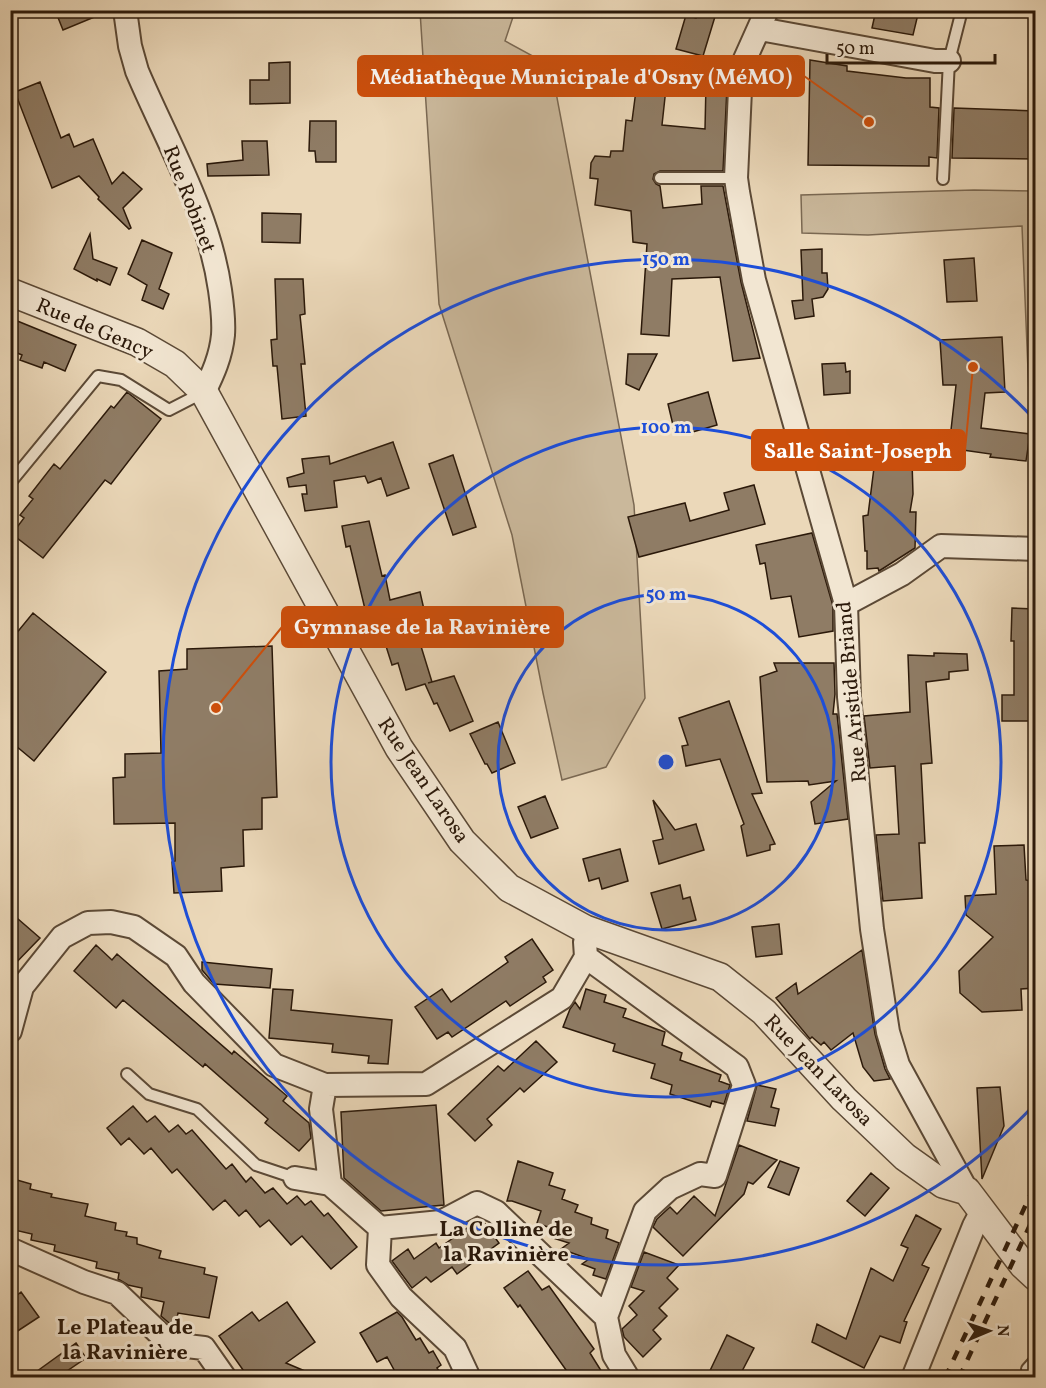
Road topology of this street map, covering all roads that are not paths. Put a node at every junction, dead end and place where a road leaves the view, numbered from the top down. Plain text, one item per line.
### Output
1 (125, 10) edge
2 (962, 10) edge
3 (764, 20) edge
4 (948, 61) junction
5 (660, 178) dead end
6 (736, 178) junction
7 (943, 179) dead end
8 (10, 292) edge
9 (204, 392) junction
10 (800, 447) junction
11 (905, 448) dead end
12 (10, 483) edge
13 (1035, 549) edge
14 (846, 604) junction
15 (585, 929) junction
16 (586, 957) junction
17 (10, 1031) edge
18 (127, 1074) dead end
19 (325, 1085) junction
20 (295, 1178) joint
21 (330, 1184) junction
22 (975, 1201) junction
23 (380, 1228) junction
24 (10, 1249) edge
25 (1035, 1277) edge
26 (606, 1317) junction
27 (1035, 1359) edge
28 (1027, 1369) dead end
29 (225, 1377) edge
30 (469, 1377) edge
31 (628, 1377) edge
32 (913, 1377) edge

1 - 9 street, Rue Robinet
2 - 4 lane
3 - 4 street
3 - 6 street, Rue Aristide Briand
4 - 7 lane
5 - 6 lane
6 - 10 street, Rue Aristide Briand
8 - 9 street, Rue de Gency
9 - 12 lane
9 - 15 street, Rue Jean Larosa
10 - 11 lane
10 - 14 street, Rue Aristide Briand
13 - 14 street
14 - 22 street, Rue Aristide Briand
15 - 16 street
15 - 22 street, Rue Jean Larosa
16 - 19 street
16 - 26 street
17 - 19 street
18 - 20 lane
19 - 21 street
20 - 21 street
21 - 23 street
22 - 25 street, Rue Aristide Briand
22 - 32 street
23 - 26 street
23 - 30 street
24 - 29 street
26 - 31 street
27 - 28 lane

